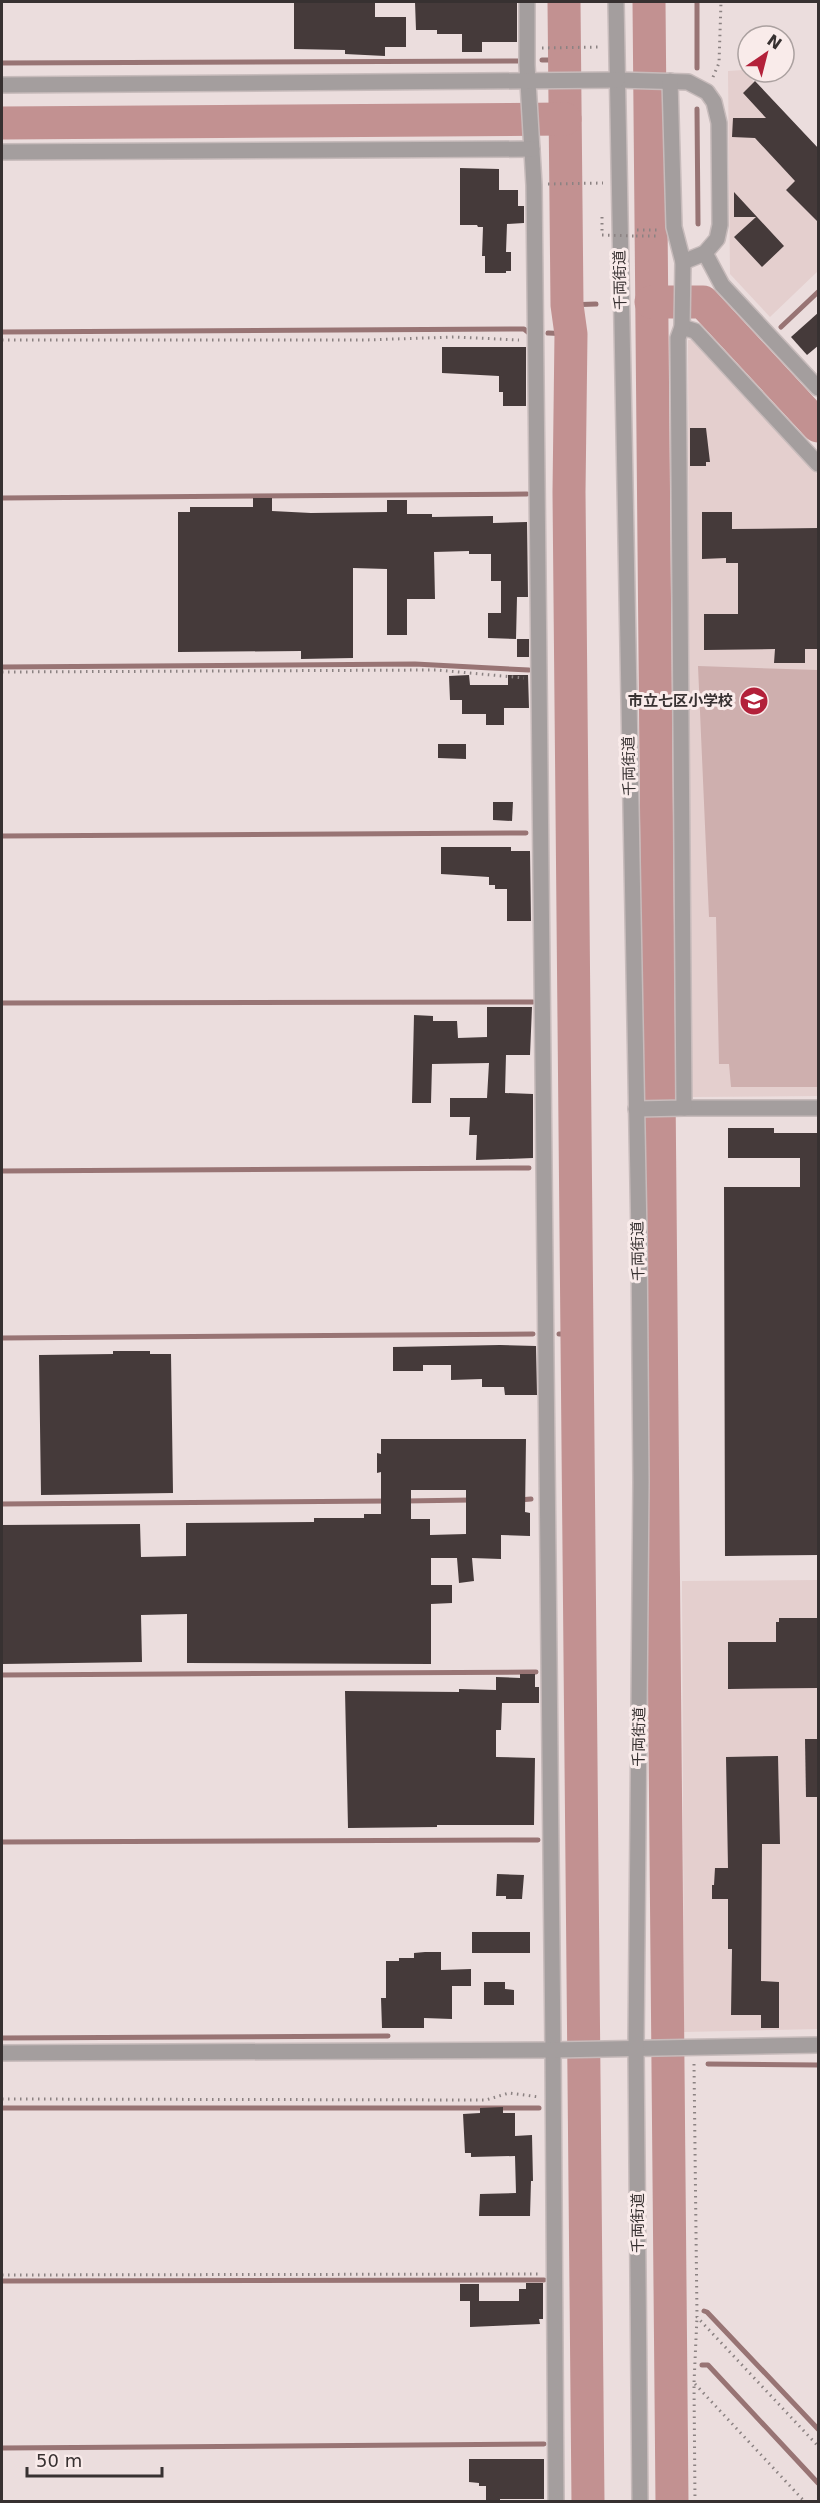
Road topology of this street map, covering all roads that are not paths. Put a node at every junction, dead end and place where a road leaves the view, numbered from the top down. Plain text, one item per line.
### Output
1 (527, 2) edge
2 (616, 2) edge
3 (617, 80) junction
4 (666, 81) junction
5 (2, 85) edge
6 (530, 89) junction
7 (532, 149) junction
8 (2, 152) edge
9 (705, 253) junction
10 (682, 269) junction
11 (682, 323) junction
12 (819, 388) edge
13 (819, 464) edge
14 (819, 1108) edge
15 (636, 1109) junction
16 (669, 1109) junction
17 (819, 2045) edge
18 (629, 2048) junction
19 (557, 2049) junction
20 (2, 2053) edge
21 (556, 2502) edge
22 (640, 2502) edge

1 - 6 street
2 - 3 street, 千両街道
3 - 4 street
3 - 6 street
3 - 15 street, 千両街道
4 - 9 street
4 - 10 street
5 - 6 street
6 - 7 street
7 - 8 street
7 - 19 street
9 - 10 street
9 - 12 street
10 - 11 street
11 - 13 street
11 - 16 street
14 - 16 street
15 - 16 street
15 - 18 street, 千両街道
17 - 18 street
18 - 19 street
18 - 22 street, 千両街道
19 - 20 street
19 - 21 street

